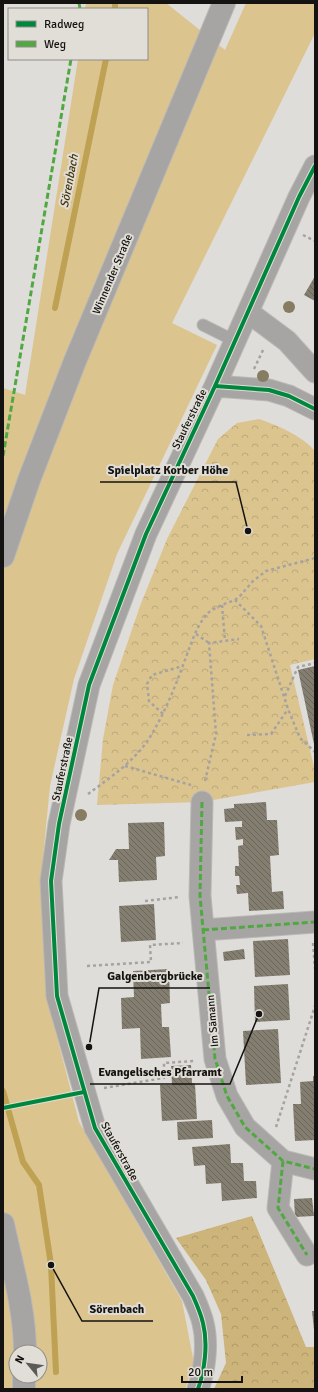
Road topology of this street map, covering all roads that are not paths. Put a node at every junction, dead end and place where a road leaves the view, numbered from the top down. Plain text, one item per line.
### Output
1 (217, 5) edge
2 (315, 166) edge
3 (248, 312) junction
4 (203, 325) dead end
5 (235, 340) junction
6 (315, 372) edge
7 (215, 386) junction
8 (315, 409) edge
9 (3, 556) edge
10 (197, 794) road end
11 (313, 922) edge
12 (196, 937) junction
13 (276, 1155) junction
14 (315, 1169) edge
15 (3, 1224) edge
16 (307, 1255) dead end
17 (25, 1344) edge
18 (198, 1389) edge

1 - 9 street, Winnender Straße
2 - 3 street, Stauferstraße
3 - 5 street, Stauferstraße
3 - 6 street
4 - 5 lane
5 - 7 street, Stauferstraße
7 - 8 street
7 - 18 street, Stauferstraße
10 - 12 street, Im Sämann
11 - 12 street
12 - 13 street, Im Sämann
13 - 14 street, Im Sämann
13 - 16 street
15 - 17 street

